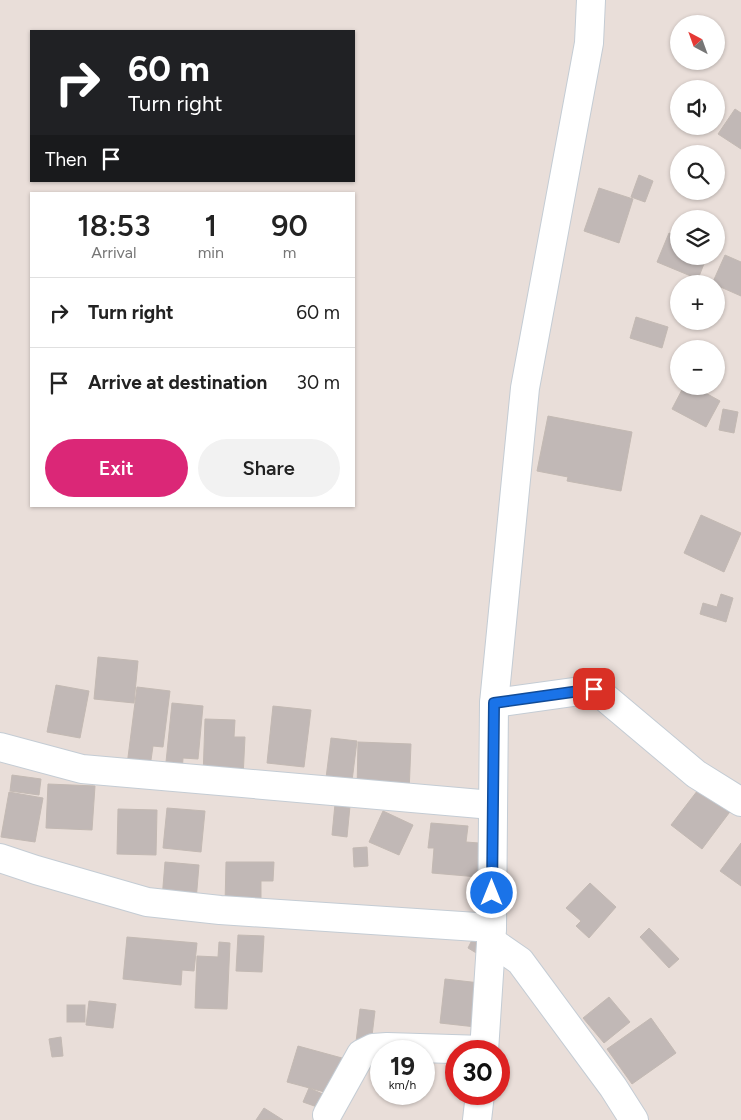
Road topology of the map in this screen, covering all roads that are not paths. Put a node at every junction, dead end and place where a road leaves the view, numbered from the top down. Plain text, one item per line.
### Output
1 (591, 0) edge
2 (494, 703) junction
3 (0, 747) edge
4 (741, 802) edge
5 (492, 805) junction
6 (0, 858) edge
7 (492, 934) junction
8 (485, 1040) edge
9 (445, 1049) edge
10 (479, 1105) edge
11 (327, 1115) dead end
12 (477, 1120) edge
13 (634, 1120) edge

1 - 2 street
2 - 4 street
2 - 5 street
3 - 5 street
5 - 7 street
6 - 7 street
7 - 8 street
7 - 13 street
9 - 11 street
10 - 12 street

